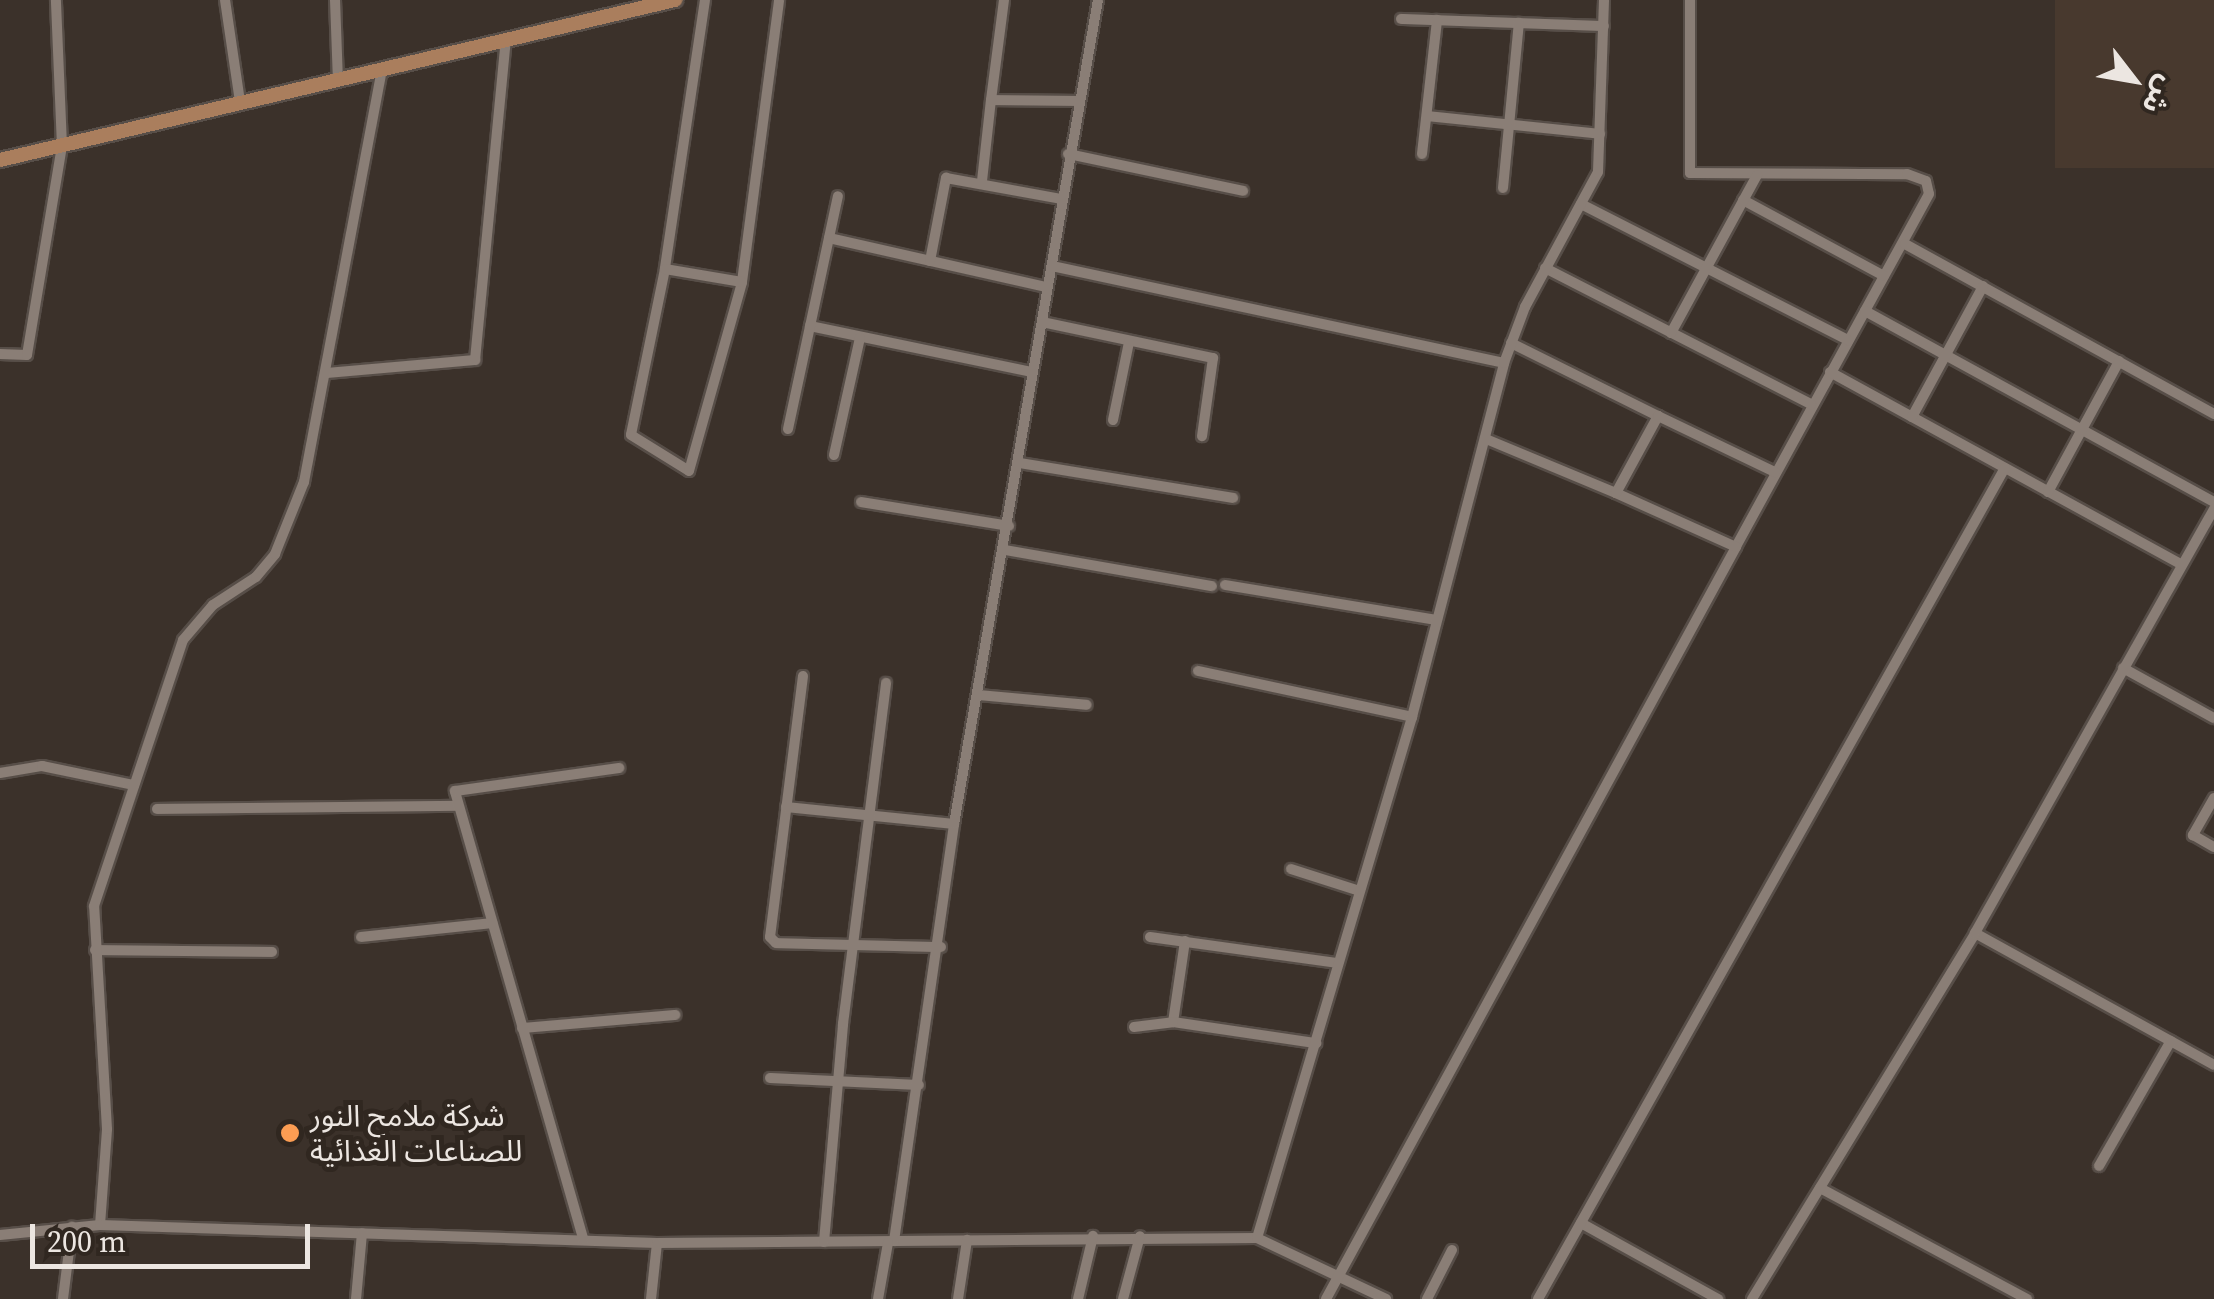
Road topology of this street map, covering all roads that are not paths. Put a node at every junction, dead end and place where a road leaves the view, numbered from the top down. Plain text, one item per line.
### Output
1 (56, 0) edge
2 (225, 0) edge
3 (336, 0) edge
4 (675, 0) edge
5 (705, 0) edge
6 (779, 0) edge
7 (1004, 0) edge
8 (1098, 0) edge
9 (1604, 0) edge
10 (1690, 0) edge
11 (1401, 19) dead end
12 (1436, 20) junction
13 (1519, 24) junction
14 (1604, 26) junction
15 (506, 40) junction
16 (382, 71) junction
17 (338, 82) junction
18 (991, 100) junction
19 (1076, 101) junction
20 (240, 102) junction
21 (1427, 116) junction
22 (1511, 124) junction
23 (1600, 134) junction
24 (62, 146) junction
25 (1068, 154) junction
26 (1422, 154) dead end
27 (0, 160) edge
28 (1757, 175) junction
29 (982, 181) junction
30 (1503, 188) dead end
31 (1243, 190) dead end
32 (838, 196) dead end
33 (1062, 198) junction
34 (1742, 200) junction
35 (1581, 204) junction
36 (830, 238) junction
37 (1905, 244) junction
38 (930, 261) junction
39 (1052, 266) junction
40 (1545, 268) junction
41 (1705, 268) junction
42 (665, 269) junction
43 (1884, 276) junction
44 (742, 282) junction
45 (1047, 286) junction
46 (1983, 286) junction
47 (1865, 311) junction
48 (1042, 322) junction
49 (810, 326) junction
50 (1671, 333) junction
51 (860, 338) junction
52 (1848, 340) junction
53 (1129, 342) junction
54 (1512, 343) junction
55 (0, 354) edge
56 (1944, 354) junction
57 (2118, 361) junction
58 (1504, 363) junction
59 (326, 372) junction
60 (1032, 372) junction
61 (1830, 372) junction
62 (1812, 404) junction
63 (2214, 414) edge
64 (1658, 416) junction
65 (1912, 416) junction
66 (1114, 420) dead end
67 (788, 429) dead end
68 (2082, 429) junction
69 (1202, 436) dead end
70 (1486, 439) junction
71 (834, 455) dead end
72 (1020, 463) junction
73 (2005, 468) junction
74 (1775, 472) junction
75 (2048, 492) junction
76 (1616, 494) junction
77 (1233, 498) dead end
78 (861, 502) dead end
79 (2214, 506) edge
80 (1009, 526) junction
81 (1736, 547) junction
82 (1005, 550) junction
83 (2182, 566) junction
84 (1436, 620) junction
85 (2123, 668) junction
86 (1198, 671) dead end
87 (802, 676) dead end
88 (886, 683) dead end
89 (978, 695) junction
90 (1087, 705) dead end
91 (1412, 717) junction
92 (2214, 718) edge
93 (619, 768) dead end
94 (0, 773) edge
95 (134, 785) junction
96 (2214, 798) edge
97 (458, 806) junction
98 (786, 807) junction
99 (158, 809) dead end
100 (870, 815) junction
101 (954, 824) junction
102 (2214, 848) edge
103 (1291, 868) dead end
104 (1360, 891) junction
105 (492, 923) junction
106 (1975, 934) junction
107 (361, 937) dead end
108 (1150, 937) dead end
109 (1185, 941) junction
110 (854, 946) junction
111 (941, 948) junction
112 (95, 950) junction
113 (272, 952) dead end
114 (1338, 963) junction
115 (675, 1015) dead end
116 (1173, 1022) junction
117 (1134, 1027) dead end
118 (522, 1028) junction
119 (2171, 1041) junction
120 (1316, 1043) junction
121 (2214, 1065) edge
122 (770, 1078) dead end
123 (838, 1080) junction
124 (919, 1085) junction
125 (2099, 1166) dead end
126 (1820, 1188) junction
127 (1581, 1222) junction
128 (100, 1225) junction
129 (72, 1227) junction
130 (362, 1232) junction
131 (0, 1234) edge
132 (1093, 1236) junction
133 (1140, 1236) junction
134 (584, 1238) junction
135 (1257, 1238) junction
136 (967, 1240) junction
137 (824, 1242) junction
138 (891, 1242) junction
139 (657, 1243) junction
140 (1452, 1250) dead end
141 (1339, 1275) junction
142 (63, 1299) edge
143 (356, 1299) edge
144 (651, 1299) edge
145 (878, 1299) edge
146 (958, 1299) edge
147 (1078, 1299) edge
148 (1123, 1299) edge
149 (1326, 1299) edge
150 (1386, 1299) edge
151 (1428, 1299) edge
152 (1538, 1299) edge
153 (1718, 1299) edge
154 (1752, 1299) edge
155 (2027, 1299) edge

1 - 24 street
2 - 20 street
3 - 17 street
4 - 15 main road
5 - 42 street
6 - 44 street
7 - 18 street
8 - 19 street
9 - 14 street
10 - 28 street
11 - 12 street
12 - 13 street
12 - 21 street
13 - 14 street
13 - 22 street
14 - 23 street
15 - 16 main road
15 - 59 street
16 - 17 main road
16 - 59 street
17 - 20 main road
18 - 19 street
18 - 29 street
19 - 25 street
20 - 24 main road
21 - 22 street
21 - 26 street
22 - 23 street
22 - 30 street
23 - 35 street
24 - 27 main road
24 - 55 street
25 - 31 street
25 - 33 street
28 - 34 street
28 - 37 street
29 - 33 street
29 - 38 street
32 - 36 street
33 - 39 street
34 - 41 street
34 - 43 street
35 - 40 street
35 - 41 street
36 - 38 street
36 - 49 street
37 - 43 street
37 - 46 street
38 - 45 street
39 - 45 street
39 - 58 street
40 - 50 street
40 - 54 street
41 - 50 street
41 - 52 street
42 - 44 street
42 - 44 street
43 - 47 street
45 - 48 street
46 - 56 street
46 - 57 street
47 - 52 street
47 - 56 street
48 - 53 street
48 - 60 street
49 - 51 street
49 - 67 street
50 - 62 street
51 - 60 street
51 - 71 street
52 - 61 street
53 - 66 street
53 - 69 street
54 - 58 street
54 - 64 street
56 - 65 street
56 - 68 street
57 - 63 street
57 - 68 street
58 - 70 street
59 - 95 street
60 - 72 street
61 - 62 street
61 - 65 street
62 - 74 street
64 - 74 street
64 - 76 street
65 - 73 street
68 - 75 street
68 - 79 street
70 - 76 street
70 - 84 street
72 - 77 street
72 - 80 street
73 - 75 street
73 - 127 street
74 - 81 street
75 - 83 street
76 - 81 street
78 - 80 street
79 - 83 street
80 - 82 street
81 - 141 street
82 - 84 street
82 - 89 street
83 - 85 street
84 - 91 street
85 - 92 street
85 - 106 street
86 - 91 street
87 - 98 street
88 - 100 street
89 - 90 street
89 - 101 street
91 - 104 street
93 - 97 street
94 - 95 street
95 - 112 street
96 - 102 street
97 - 99 street
97 - 105 street
98 - 100 street
98 - 110 street
100 - 101 street
100 - 110 street
101 - 111 street
103 - 104 street
104 - 114 street
105 - 107 street
105 - 118 street
106 - 119 street
106 - 126 street
108 - 109 street
109 - 114 street
109 - 116 street
110 - 111 street
110 - 123 street
111 - 124 street
112 - 113 street
112 - 128 street
114 - 120 street
115 - 118 street
116 - 117 street
116 - 120 street
118 - 134 street
119 - 121 street
119 - 125 street
120 - 135 street
122 - 123 street
123 - 124 street
123 - 137 street
124 - 138 street
126 - 154 street
126 - 155 street
127 - 152 street
127 - 153 street
128 - 129 street
128 - 130 street
129 - 131 street
129 - 142 street
130 - 134 street
130 - 143 street
132 - 133 street
132 - 136 street
132 - 147 street
133 - 135 street
133 - 148 street
134 - 139 street
135 - 141 street
136 - 138 street
136 - 146 street
137 - 138 street
137 - 139 street
138 - 145 street
139 - 144 street
140 - 151 street
141 - 149 street
141 - 150 street

